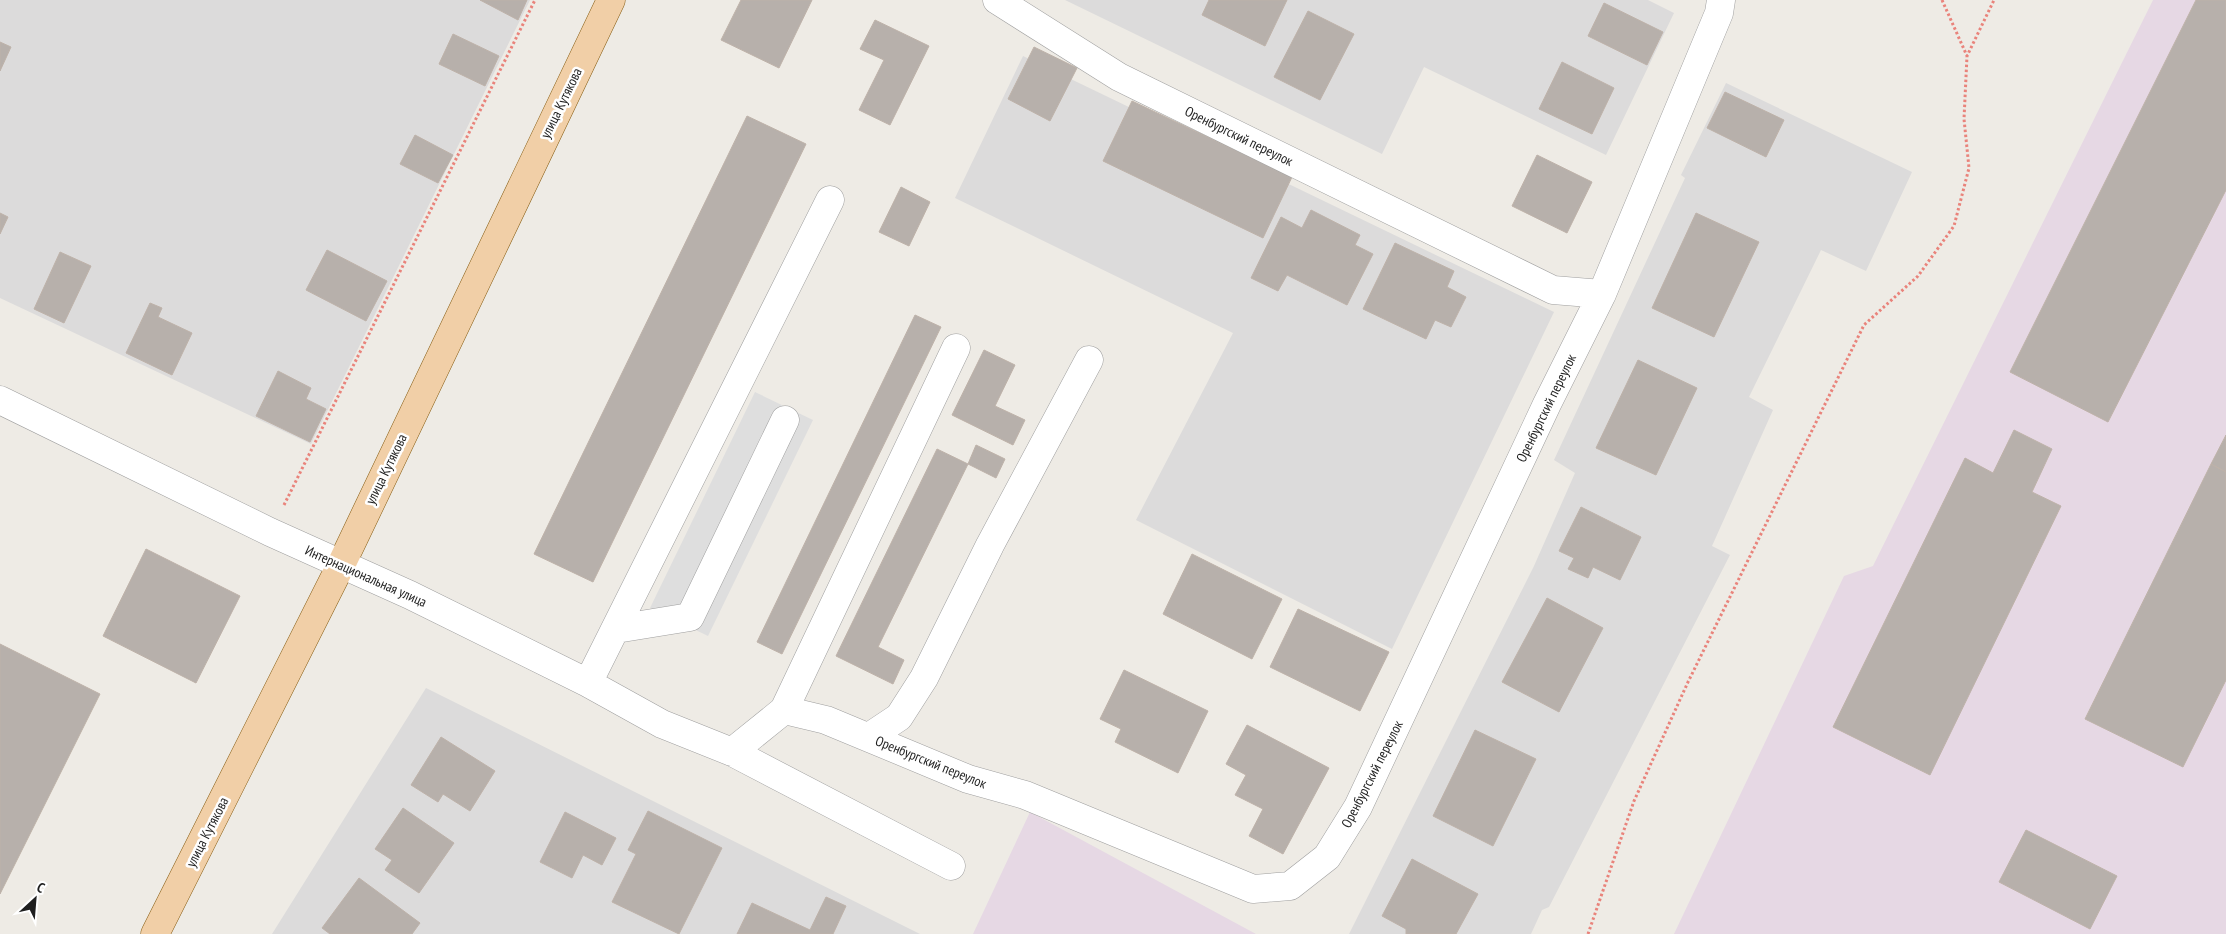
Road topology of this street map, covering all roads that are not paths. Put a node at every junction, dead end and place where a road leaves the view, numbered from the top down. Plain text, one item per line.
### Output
1 (611, 0) edge
2 (997, 0) edge
3 (1721, 0) edge
4 (830, 200) dead end
5 (1602, 294) junction
6 (956, 348) dead end
7 (1089, 360) dead end
8 (0, 400) edge
9 (785, 420) dead end
10 (341, 565) junction
11 (616, 629) junction
12 (588, 683) junction
13 (784, 710) junction
14 (870, 737) junction
15 (732, 752) junction
16 (951, 866) dead end
17 (155, 934) edge

1 - 10 main road, улица Кутякова
2 - 5 street, Оренбургский переулок
3 - 5 street, Оренбургский переулок
4 - 11 street
5 - 14 street, Оренбургский переулок
6 - 13 street
7 - 14 street
8 - 10 street, Интернациональная улица
9 - 11 street
10 - 12 street, Интернациональная улица
10 - 17 main road, улица Кутякова
11 - 12 street
12 - 15 street, Интернациональная улица
13 - 14 street, Оренбургский переулок
13 - 15 street
15 - 16 street, Интернациональная улица

